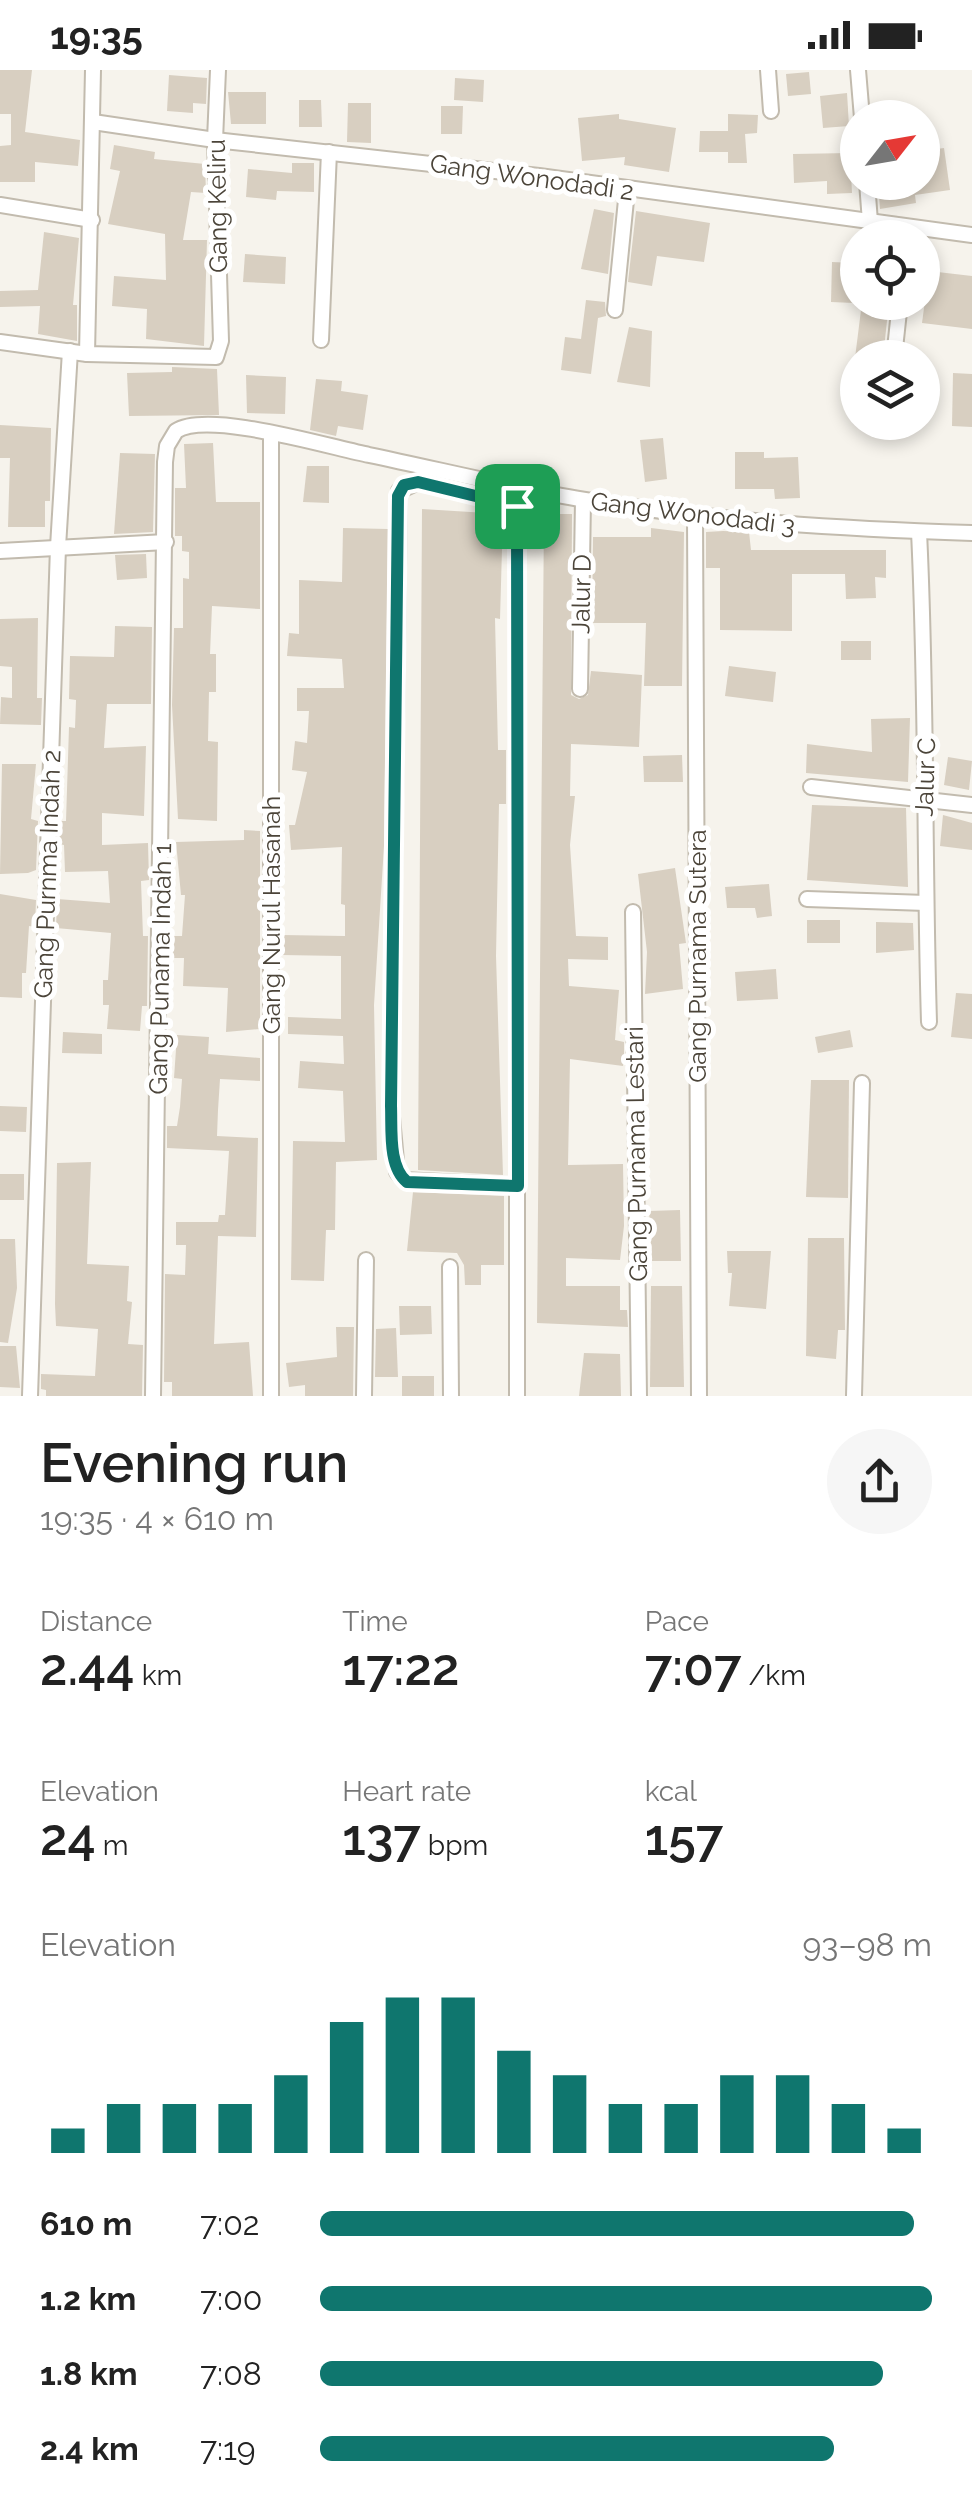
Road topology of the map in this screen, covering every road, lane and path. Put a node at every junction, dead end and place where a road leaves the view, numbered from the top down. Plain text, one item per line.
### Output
1 (94, 70) edge
2 (218, 70) edge
3 (768, 70) edge
4 (858, 70) edge
5 (860, 100) edge
6 (771, 111) dead end
7 (93, 122) junction
8 (215, 140) junction
9 (328, 152) junction
10 (627, 190) junction
11 (0, 205) edge
12 (92, 220) junction
13 (855, 220) edge
14 (940, 234) edge
15 (972, 235) edge
16 (615, 310) dead end
17 (320, 340) dead end
18 (0, 342) edge
19 (70, 352) junction
20 (87, 354) junction
21 (271, 434) junction
22 (518, 486) junction
23 (583, 500) junction
24 (517, 506) junction
25 (694, 516) junction
26 (918, 532) junction
27 (972, 534) edge
28 (166, 542) junction
29 (58, 547) junction
30 (0, 551) edge
31 (580, 689) dead end
32 (811, 787) dead end
33 (923, 799) junction
34 (972, 805) edge
35 (807, 899) dead end
36 (926, 903) junction
37 (632, 912) dead end
38 (929, 1022) dead end
39 (862, 1084) dead end
40 (518, 1186) junction
41 (366, 1260) dead end
42 (450, 1268) dead end
43 (30, 1396) edge
44 (153, 1396) edge
45 (271, 1396) edge
46 (364, 1396) edge
47 (451, 1396) edge
48 (517, 1396) edge
49 (639, 1396) edge
50 (700, 1396) edge
51 (854, 1396) edge

1 - 7 street
2 - 8 street, Gang Keliru
3 - 6 street
4 - 5 street
7 - 8 street, Gang Wonodadi 2
7 - 12 street
8 - 9 street, Gang Wonodadi 2
8 - 20 street, Gang Keliru
9 - 10 street, Gang Wonodadi 2
9 - 17 street
10 - 13 street, Gang Wonodadi 2
10 - 16 street
11 - 12 street
12 - 20 street
14 - 15 street, Gang Wonodadi 2
18 - 19 street
19 - 20 street
19 - 29 street, Gang Purnma Indah 2
21 - 22 street, Gang Wonodadi 3
21 - 28 street, Gang Wonodadi 3
21 - 45 street, Gang Nurul Hasanah
22 - 23 street, Gang Wonodadi 3
22 - 24 street
23 - 25 street, Gang Wonodadi 3
23 - 31 street, Jalur D
24 - 40 street
24 - 40 street
25 - 26 street, Gang Wonodadi 3
25 - 50 street, Gang Purnama Sutera
26 - 27 street, Gang Wonodadi 3
26 - 33 street, Jalur C
28 - 29 street
28 - 44 street, Gang Punama Indah 1
29 - 30 street
29 - 43 street, Gang Purnma Indah 2
32 - 33 street
33 - 34 street
33 - 36 street, Jalur C
35 - 36 street
36 - 38 street, Jalur C
37 - 49 street, Gang Purnama Lestari
39 - 51 street
40 - 48 street
41 - 46 street
42 - 47 street

